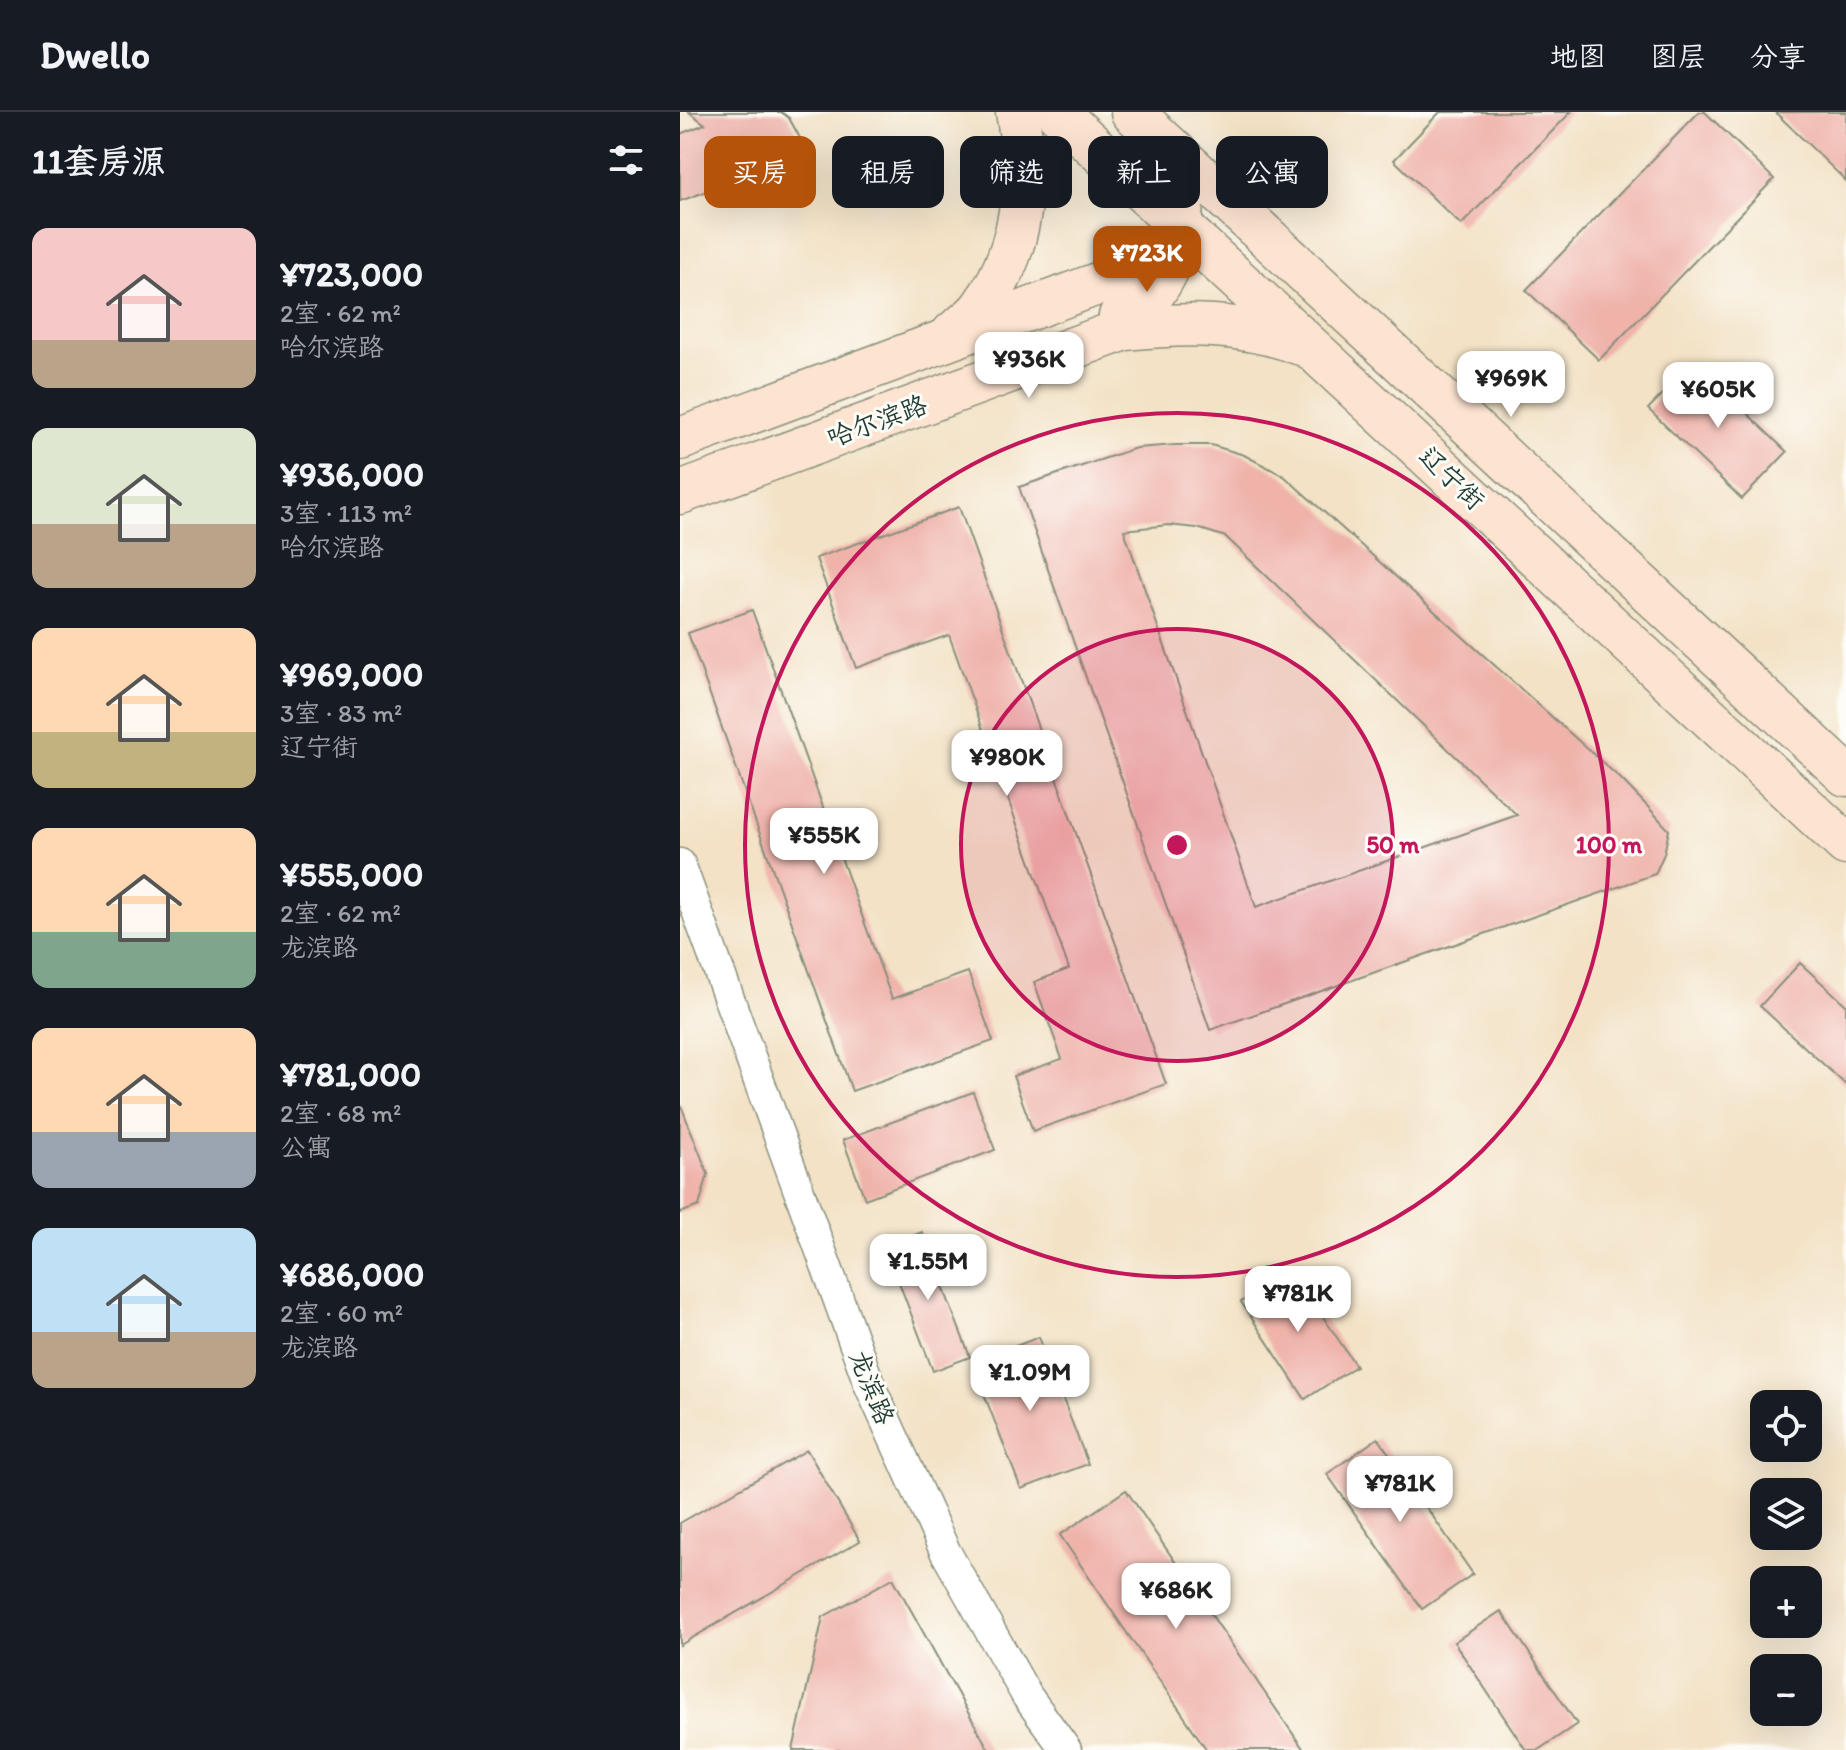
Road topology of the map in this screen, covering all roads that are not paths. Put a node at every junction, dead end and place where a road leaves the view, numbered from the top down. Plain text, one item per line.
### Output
1 (1017, 112) edge
2 (1057, 112) edge
3 (1132, 112) edge
4 (1158, 136) edge
5 (1200, 175) edge
6 (1184, 208) edge
7 (1185, 243) junction
8 (1311, 278) junction
9 (1107, 280) junction
10 (1125, 329) junction
11 (1301, 338) junction
12 (943, 341) junction
13 (680, 439) edge
14 (680, 493) edge
15 (1846, 775) edge
16 (1846, 844) edge
17 (680, 864) edge
18 (1066, 1750) edge

1 - 12 street
2 - 7 street, 辽宁街
3 - 4 street, 辽宁街
5 - 8 street, 辽宁街
6 - 7 street, 哈尔滨路
7 - 8 street, 哈尔滨路
7 - 9 street, 哈尔滨路
7 - 10 street, 哈尔滨路
7 - 11 street, 辽宁街
8 - 11 street
8 - 15 street, 辽宁街
9 - 10 street
9 - 12 street, 哈尔滨路
10 - 11 street
10 - 14 street, 哈尔滨路
11 - 16 street, 辽宁街
12 - 13 street, 哈尔滨路
17 - 18 street, 龙滨路

